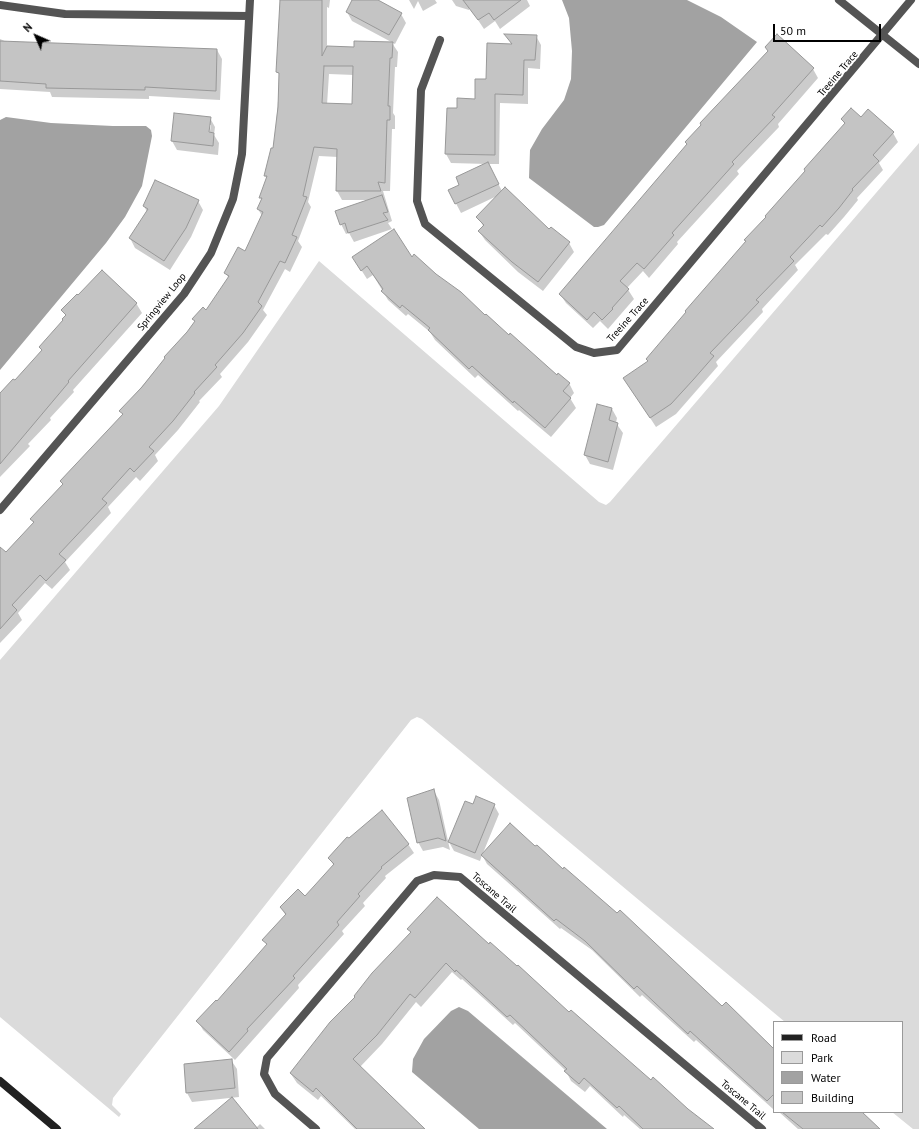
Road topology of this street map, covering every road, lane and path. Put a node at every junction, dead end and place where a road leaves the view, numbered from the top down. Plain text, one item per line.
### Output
1 (250, 0) edge
2 (838, 0) edge
3 (912, 0) edge
4 (0, 6) edge
5 (249, 16) junction
6 (884, 35) junction
7 (440, 40) dead end
8 (919, 64) edge
9 (0, 510) edge
10 (0, 1081) edge
11 (57, 1129) edge
12 (316, 1129) edge
13 (762, 1129) edge

1 - 5 street, Springview Loop
2 - 6 street
3 - 6 street, Treeine Trace
4 - 5 street
5 - 9 street, Springview Loop
6 - 7 street, Treeine Trace
6 - 8 street
10 - 11 street
12 - 13 street, Toscane Trail

